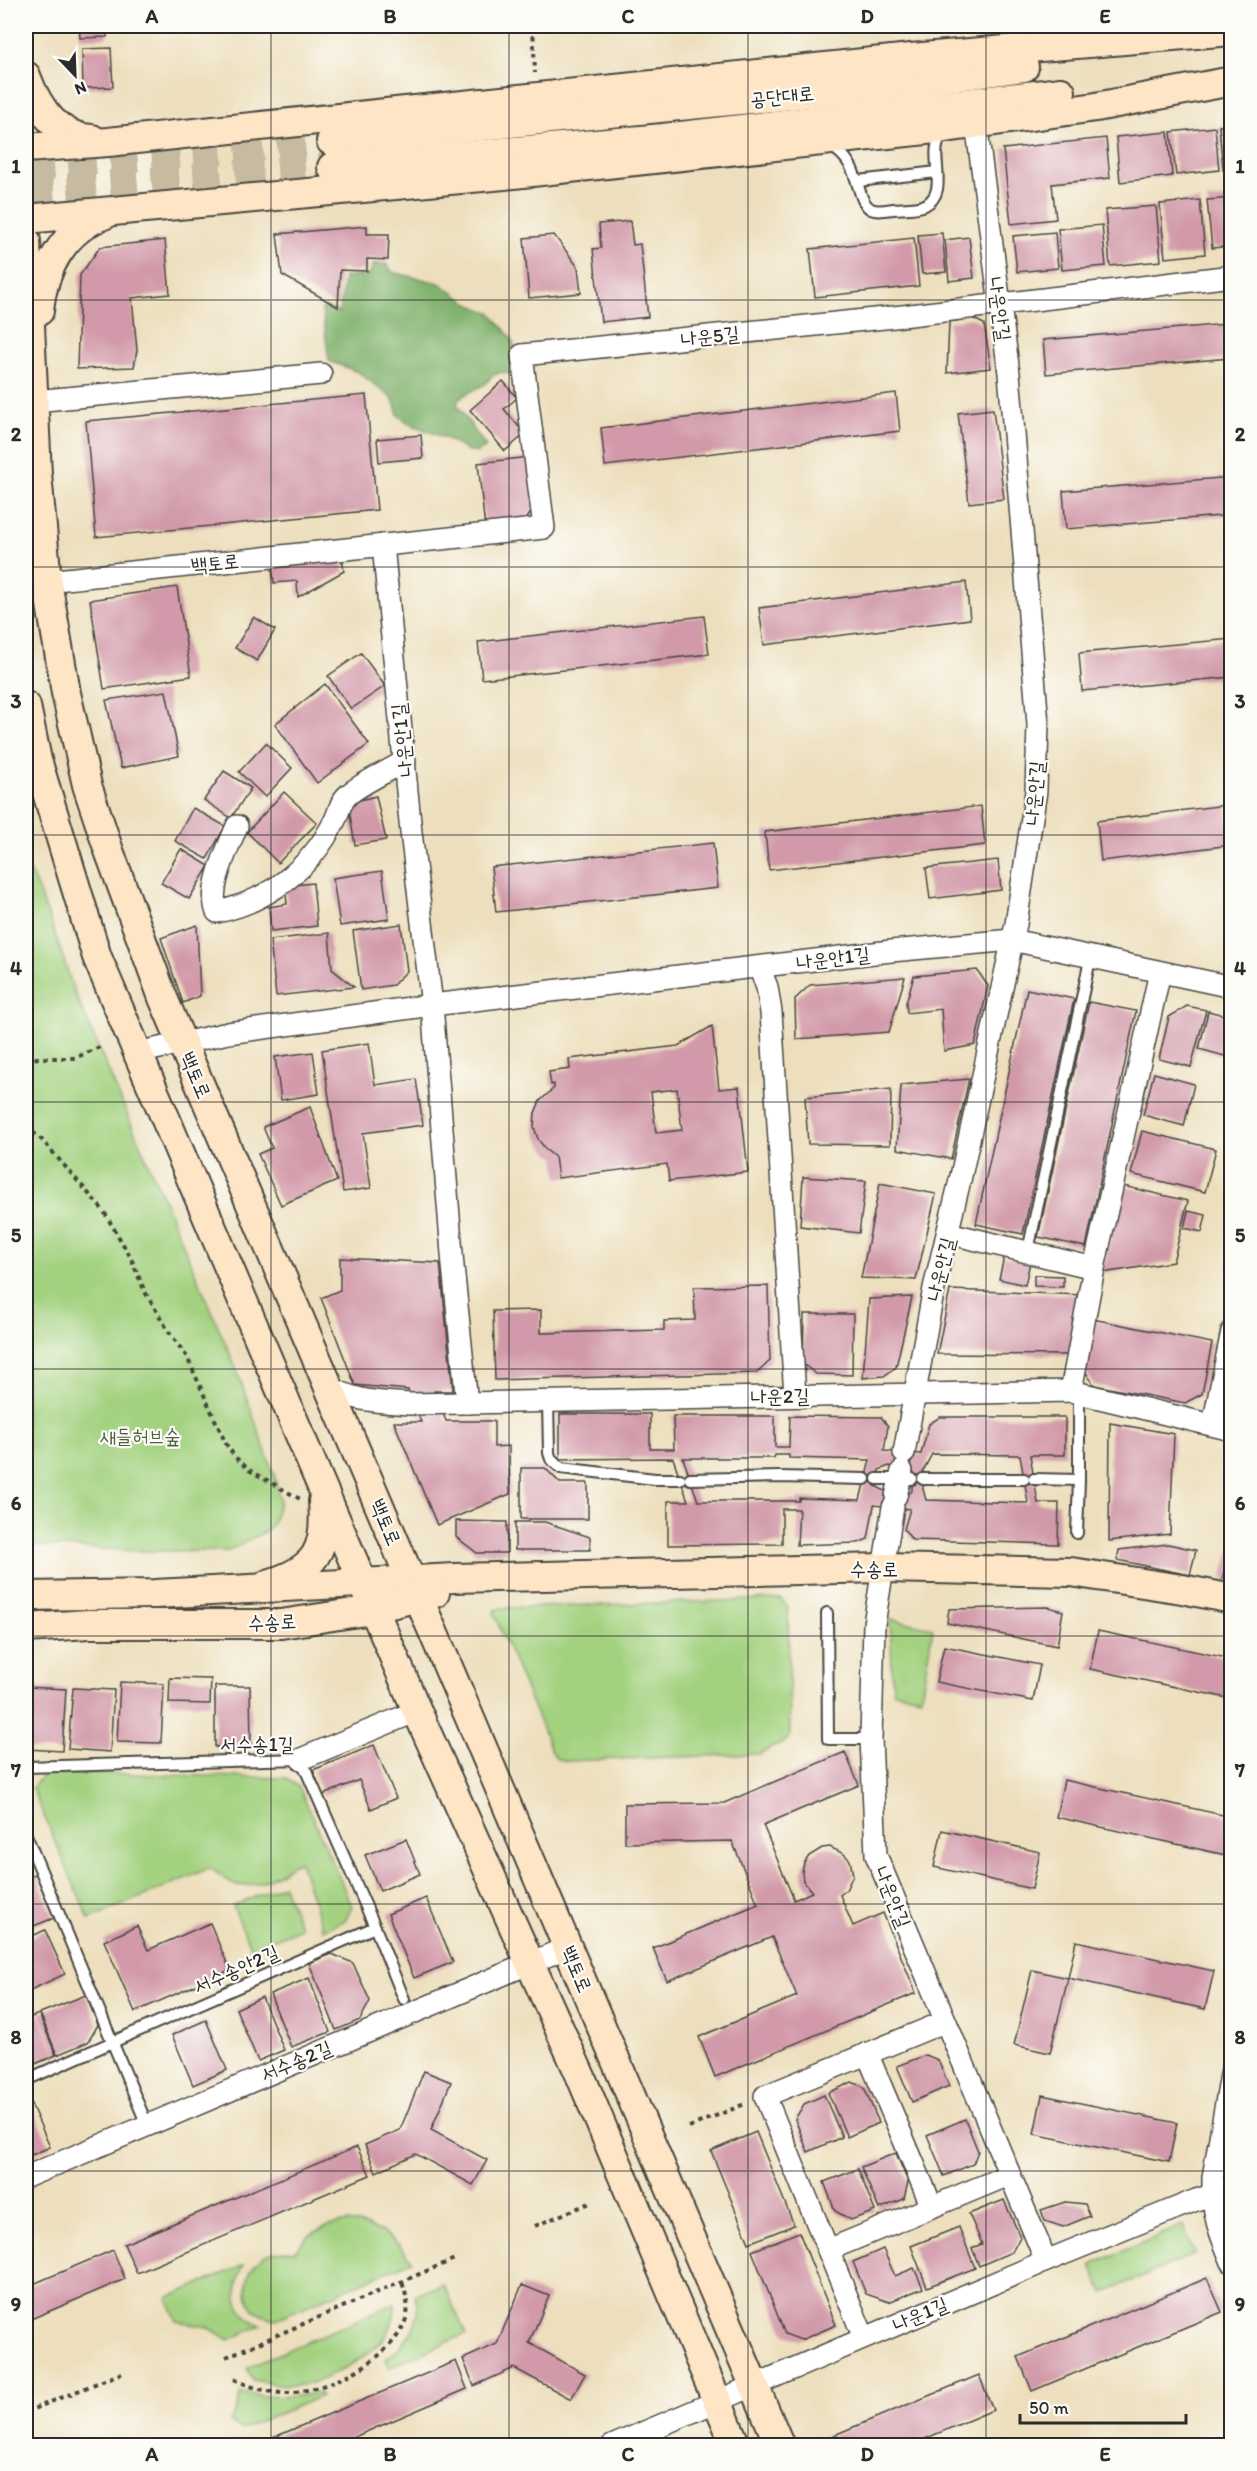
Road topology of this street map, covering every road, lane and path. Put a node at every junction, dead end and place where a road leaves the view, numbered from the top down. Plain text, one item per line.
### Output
1 (534, 26) edge
2 (1232, 31) edge
3 (1232, 40) edge
4 (1232, 73) edge
5 (26, 76) edge
6 (535, 77) dead end
7 (1232, 81) edge
8 (969, 124) junction
9 (121, 140) junction
10 (816, 141) junction
11 (26, 148) edge
12 (937, 172) junction
13 (858, 181) junction
14 (121, 209) junction
15 (26, 219) edge
16 (26, 242) edge
17 (1232, 276) edge
18 (999, 303) junction
19 (321, 374) dead end
20 (33, 391) junction
21 (383, 545) junction
22 (47, 582) junction
23 (26, 706) edge
24 (405, 761) junction
25 (237, 826) dead end
26 (1012, 940) junction
27 (1091, 956) junction
28 (759, 967) junction
29 (1160, 972) junction
30 (1232, 987) edge
31 (432, 1005) junction
32 (182, 1042) junction
33 (102, 1046) dead end
34 (137, 1053) junction
35 (26, 1062) edge
36 (26, 1126) edge
37 (948, 1233) junction
38 (1028, 1251) junction
39 (1094, 1268) junction
40 (1232, 1331) edge
41 (327, 1384) junction
42 (915, 1392) junction
43 (1075, 1392) junction
44 (795, 1396) junction
45 (548, 1401) junction
46 (467, 1403) junction
47 (1222, 1427) edge
48 (923, 1479) dead end
49 (1079, 1480) junction
50 (901, 1481) junction
51 (311, 1490) junction
52 (1077, 1533) dead end
53 (884, 1568) junction
54 (415, 1589) junction
55 (231, 1590) junction
56 (369, 1595) junction
57 (26, 1596) edge
58 (1232, 1599) edge
59 (826, 1614) dead end
60 (26, 1628) edge
61 (417, 1711) junction
62 (871, 1739) junction
63 (301, 1759) junction
64 (26, 1767) edge
65 (26, 1835) edge
66 (375, 1927) junction
67 (568, 1947) junction
68 (530, 1964) junction
69 (404, 1999) dead end
70 (944, 2022) junction
71 (112, 2043) junction
72 (867, 2053) junction
73 (1232, 2069) edge
74 (26, 2080) edge
75 (765, 2096) junction
76 (147, 2124) junction
77 (690, 2127) dead end
78 (1009, 2175) junction
79 (26, 2177) edge
80 (1222, 2194) edge
81 (592, 2202) dead end
82 (932, 2207) junction
83 (535, 2226) dead end
84 (828, 2250) junction
85 (457, 2258) dead end
86 (1046, 2261) junction
87 (1232, 2262) edge
88 (402, 2282) junction
89 (864, 2338) junction
90 (226, 2357) dead end
91 (122, 2373) dead end
92 (234, 2379) dead end
93 (755, 2385) junction
94 (717, 2401) junction
95 (26, 2412) edge
96 (612, 2445) edge
97 (736, 2445) edge
98 (780, 2445) edge

1 - 6 path
2 - 9 street
3 - 4 street, 공단대로
5 - 9 street
7 - 8 street
8 - 10 street
8 - 12 lane
8 - 18 street, 나운안길
9 - 11 street
10 - 13 lane
10 - 14 street
12 - 13 lane
12 - 13 lane
14 - 15 street
14 - 20 street
16 - 20 street, 백토로
17 - 18 street, 나운5길
18 - 21 street, 나운5길
18 - 26 street, 나운안길
19 - 20 street
20 - 22 street, 백토로
21 - 22 street, 백토로
21 - 24 street, 나운안1길
22 - 32 street, 백토로
23 - 34 street, 백토로
24 - 25 street
24 - 31 street, 나운안1길
26 - 27 street, 나운안1길
26 - 28 street, 나운안1길
26 - 37 street, 나운안길
27 - 29 street, 나운안1길
27 - 38 lane
28 - 31 street, 나운안1길
28 - 44 street
29 - 30 street, 나운안1길
29 - 39 street
31 - 32 street, 나운안1길
31 - 46 street
32 - 34 street, 나운안1길
32 - 41 street, 백토로
33 - 35 path
34 - 51 street, 백토로
36 - 51 path
37 - 38 street
37 - 42 street, 나운안길
38 - 39 street
39 - 43 street
40 - 47 street
41 - 46 street, 나운2길
41 - 54 street, 백토로
42 - 43 street, 나운2길
42 - 44 street, 나운2길
42 - 50 street, 나운안길
43 - 47 street, 나운2길
43 - 49 lane
44 - 45 street, 나운2길
45 - 46 street, 나운2길
45 - 50 lane
48 - 49 lane
49 - 52 lane
50 - 53 street, 나운안길
51 - 55 street
51 - 56 street, 백토로
53 - 54 street, 수송로
53 - 58 street, 수송로
53 - 62 street, 나운안길
54 - 56 street, 수송로
54 - 67 street, 백토로
55 - 56 street, 수송로
55 - 57 street, 수송로
56 - 60 street, 수송로
56 - 61 street, 백토로
59 - 62 lane
61 - 63 street
61 - 68 street, 백토로
62 - 70 street, 나운안길
63 - 64 lane, 서수송1길
63 - 66 lane, 서수송1길
65 - 71 lane
66 - 69 lane, 서수송1길
66 - 71 lane, 서수송안2길
67 - 68 street, 서수송2길
67 - 93 street, 백토로
68 - 76 street, 서수송2길
68 - 94 street, 백토로
70 - 72 street
70 - 78 street, 나운안길
71 - 74 lane, 서수송안2길
71 - 76 lane
72 - 75 street
72 - 82 street
73 - 80 street
75 - 77 path
75 - 84 street
76 - 79 street, 서수송2길
78 - 82 street
78 - 86 street, 나운안길
80 - 86 street, 나운1길
80 - 87 street
81 - 83 path
82 - 84 street
84 - 89 street
85 - 88 path
86 - 89 street, 나운1길
88 - 90 path
88 - 92 path
89 - 93 street, 나운1길
91 - 95 path
93 - 94 street, 나운1길
93 - 98 street, 백토로
94 - 96 street, 나운1길
94 - 97 street, 백토로

